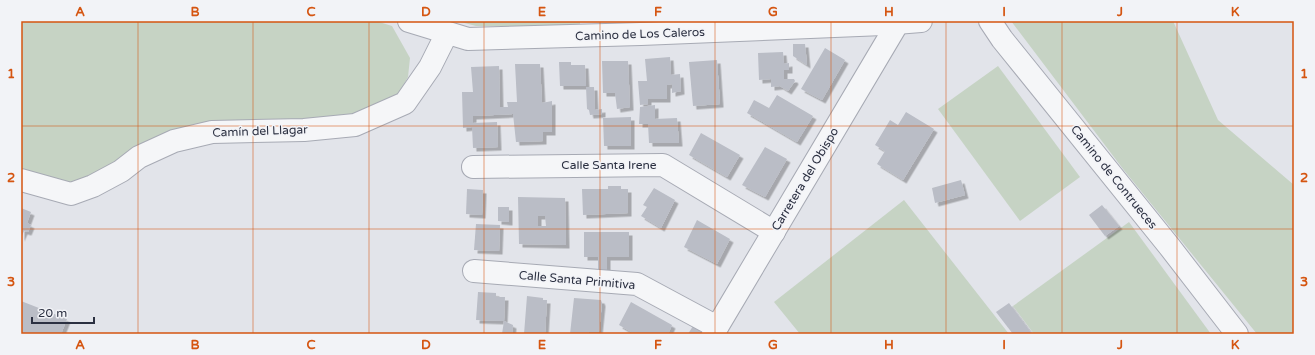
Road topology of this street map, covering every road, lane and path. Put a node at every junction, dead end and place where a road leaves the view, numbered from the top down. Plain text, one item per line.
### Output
1 (409, 21) edge
2 (920, 21) edge
3 (898, 22) edge
4 (988, 22) edge
5 (641, 28) edge
6 (447, 33) junction
7 (473, 166) dead end
8 (21, 180) edge
9 (774, 232) junction
10 (474, 271) dead end
11 (715, 330) edge
12 (1237, 334) edge

1 - 6 street, Camino de Los Caleros
2 - 3 street
3 - 5 street, Camino de Los Caleros
3 - 9 street, Carretera del Obispo
4 - 12 street, Camino de Contrueces
5 - 6 street, Camino de Los Caleros
6 - 8 street, Camín del Llagar
7 - 9 street, Calle Santa Irene
9 - 11 street, Carretera del Obispo
10 - 11 street, Calle Santa Primitiva

